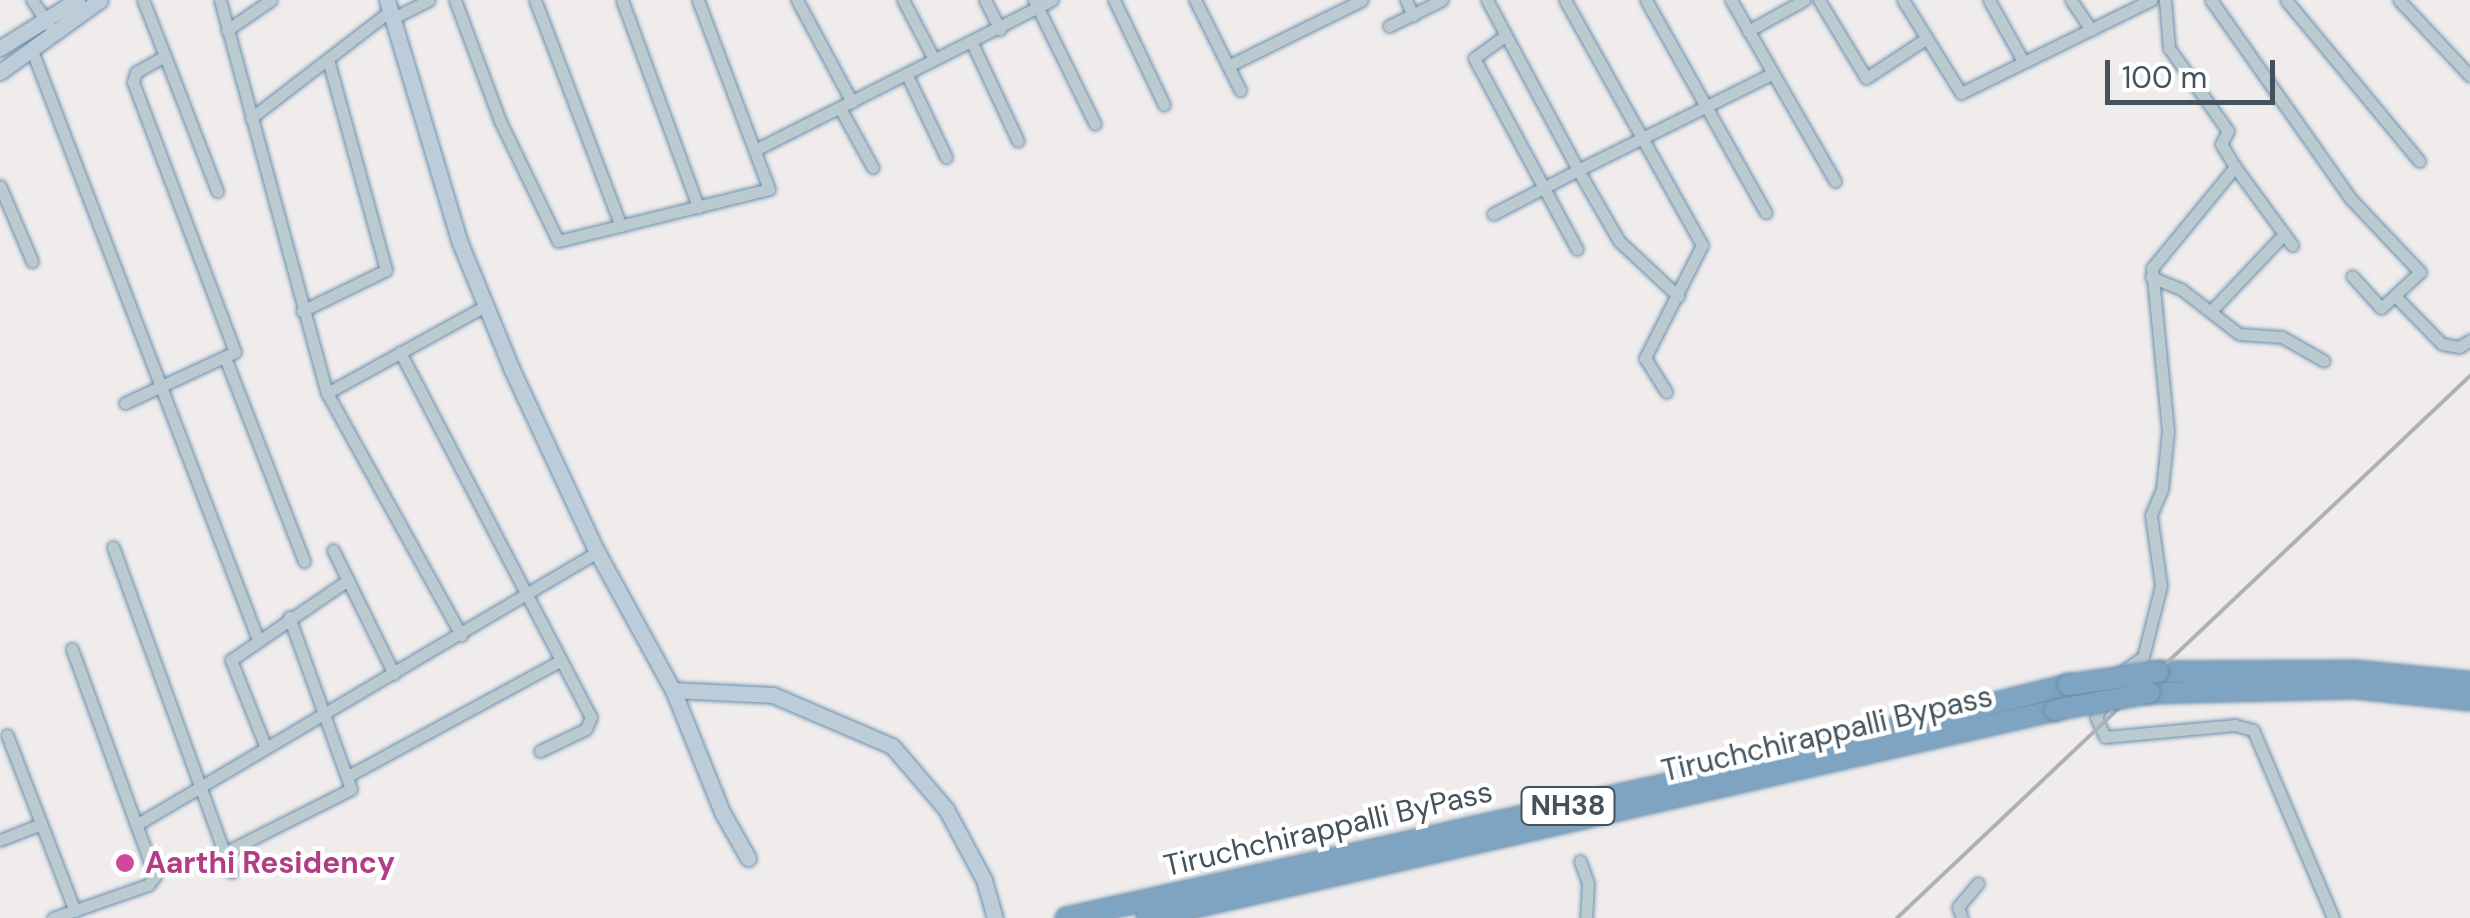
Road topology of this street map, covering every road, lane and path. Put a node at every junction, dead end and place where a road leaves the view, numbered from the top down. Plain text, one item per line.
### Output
1 (32, 0) edge
2 (77, 0) edge
3 (100, 0) edge
4 (143, 0) edge
5 (220, 0) edge
6 (271, 0) edge
7 (428, 0) edge
8 (455, 0) edge
9 (535, 0) edge
10 (622, 0) edge
11 (698, 0) edge
12 (798, 0) edge
13 (903, 0) edge
14 (985, 0) edge
15 (1052, 0) edge
16 (1114, 0) edge
17 (1195, 0) edge
18 (1362, 0) edge
19 (1406, 0) edge
20 (1442, 0) edge
21 (1488, 0) edge
22 (1565, 0) edge
23 (1646, 0) edge
24 (1731, 0) edge
25 (1804, 0) edge
26 (1819, 0) edge
27 (1903, 0) edge
28 (1989, 0) edge
29 (2071, 0) edge
30 (2151, 0) edge
31 (2165, 0) edge
32 (2212, 0) edge
33 (2286, 0) edge
34 (2399, 0) edge
35 (1036, 4) edge
36 (390, 9) edge
37 (1413, 15) junction
38 (50, 26) junction
39 (1390, 26) dead end
40 (228, 30) junction
41 (1000, 30) junction
42 (2091, 30) junction
43 (1748, 31) junction
44 (1506, 34) junction
45 (1928, 38) junction
46 (972, 43) junction
47 (0, 48) edge
48 (31, 48) junction
49 (165, 56) junction
50 (934, 59) junction
51 (2023, 61) junction
52 (329, 62) junction
53 (1228, 66) junction
54 (0, 72) edge
55 (1771, 74) junction
56 (907, 75) junction
57 (2470, 76) edge
58 (1240, 90) dead end
59 (852, 102) junction
60 (1164, 104) dead end
61 (1705, 106) junction
62 (840, 108) junction
63 (251, 118) junction
64 (1095, 124) dead end
65 (1642, 138) junction
66 (1018, 142) dead end
67 (755, 150) junction
68 (946, 157) dead end
69 (2419, 161) dead end
70 (2235, 167) junction
71 (873, 168) dead end
72 (1578, 170) junction
73 (1835, 182) dead end
74 (0, 186) edge
75 (1545, 188) junction
76 (217, 191) dead end
77 (698, 206) junction
78 (1766, 213) dead end
79 (1493, 214) dead end
80 (621, 226) junction
81 (1577, 249) dead end
82 (32, 262) dead end
83 (2352, 276) dead end
84 (2152, 277) junction
85 (1678, 296) junction
86 (2397, 298) junction
87 (486, 306) junction
88 (2211, 311) junction
89 (302, 312) junction
90 (2470, 340) edge
91 (400, 352) junction
92 (226, 360) junction
93 (2324, 361) dead end
94 (161, 388) junction
95 (1666, 392) dead end
96 (327, 394) junction
97 (124, 403) dead end
98 (113, 547) dead end
99 (333, 550) dead end
100 (596, 552) junction
101 (304, 561) dead end
102 (348, 580) junction
103 (524, 597) junction
104 (290, 617) junction
105 (461, 634) junction
106 (258, 637) junction
107 (72, 649) dead end
108 (560, 661) junction
109 (394, 674) junction
110 (2470, 682) edge
111 (673, 690) junction
112 (2470, 700) edge
113 (327, 714) junction
114 (8, 734) dead end
115 (266, 748) junction
116 (540, 751) dead end
117 (14, 752) junction
118 (0, 758) edge
119 (348, 776) junction
120 (199, 786) junction
121 (41, 824) junction
122 (136, 824) junction
123 (0, 840) edge
124 (224, 853) junction
125 (748, 858) dead end
126 (1580, 861) dead end
127 (231, 872) dead end
128 (1978, 883) dead end
129 (75, 911) junction
130 (53, 918) edge
131 (995, 918) edge
132 (1066, 918) edge
133 (1147, 918) edge
134 (1586, 918) edge
135 (1962, 918) edge
136 (2333, 918) edge

1 - 38 street
2 - 38 street
3 - 38 street
4 - 49 street
5 - 40 street
6 - 40 street
7 - 36 street
8 - 80 street
9 - 80 street
10 - 77 street
11 - 67 street
12 - 59 street
13 - 50 street
14 - 41 street
15 - 35 street
16 - 60 street
17 - 53 street
18 - 53 street
19 - 37 street
20 - 37 street
21 - 44 street
22 - 65 street
23 - 61 street
24 - 43 street
25 - 43 street
26 - 45 street
27 - 45 street
28 - 51 street
29 - 42 street
30 - 42 street
31 - 70 street
32 - 86 street
33 - 69 street
34 - 57 street
35 - 41 street
35 - 64 street
36 - 52 street
36 - 87 street
37 - 39 street
38 - 47 street
38 - 48 street
40 - 63 street
41 - 46 street
42 - 51 street
43 - 55 street
44 - 72 street
44 - 75 street
45 - 51 street
46 - 50 street
46 - 66 street
48 - 54 street
48 - 94 street
49 - 76 street
49 - 92 street
50 - 56 street
52 - 63 street
52 - 89 street
53 - 58 street
55 - 61 street
55 - 73 street
56 - 59 street
56 - 68 street
59 - 62 street
61 - 65 street
61 - 78 street
62 - 67 street
62 - 71 street
63 - 89 street
65 - 72 street
65 - 85 street
67 - 77 street
70 - 84 street
70 - 88 street
72 - 75 street
72 - 85 street
74 - 82 street
75 - 79 street
75 - 81 street
77 - 80 street
83 - 86 street
84 - 88 street
84 - 136 street
85 - 95 street
86 - 90 street
87 - 91 street
87 - 100 street
88 - 93 street
89 - 96 street
91 - 96 street
91 - 103 street
92 - 94 street
92 - 101 street
94 - 97 street
94 - 106 street
96 - 105 street
98 - 120 street
99 - 102 street
100 - 103 street
100 - 111 street
102 - 104 street
102 - 109 street
103 - 105 street
103 - 108 street
104 - 106 street
104 - 113 street
105 - 109 street
106 - 115 street
107 - 122 street
108 - 116 street
108 - 119 street
109 - 113 street
110 - 132 highway, Tiruchchirappalli ByPass / NH38, bridge
111 - 125 street
111 - 131 street
112 - 133 highway, Tiruchchirappalli Bypass / NH38, bridge
113 - 115 street
113 - 119 street
114 - 117 street
115 - 120 street
117 - 118 street
117 - 121 street
119 - 124 street
120 - 122 street
120 - 124 street
121 - 123 street
121 - 129 street
122 - 129 street
124 - 127 street
126 - 134 street
128 - 135 street
129 - 130 street

